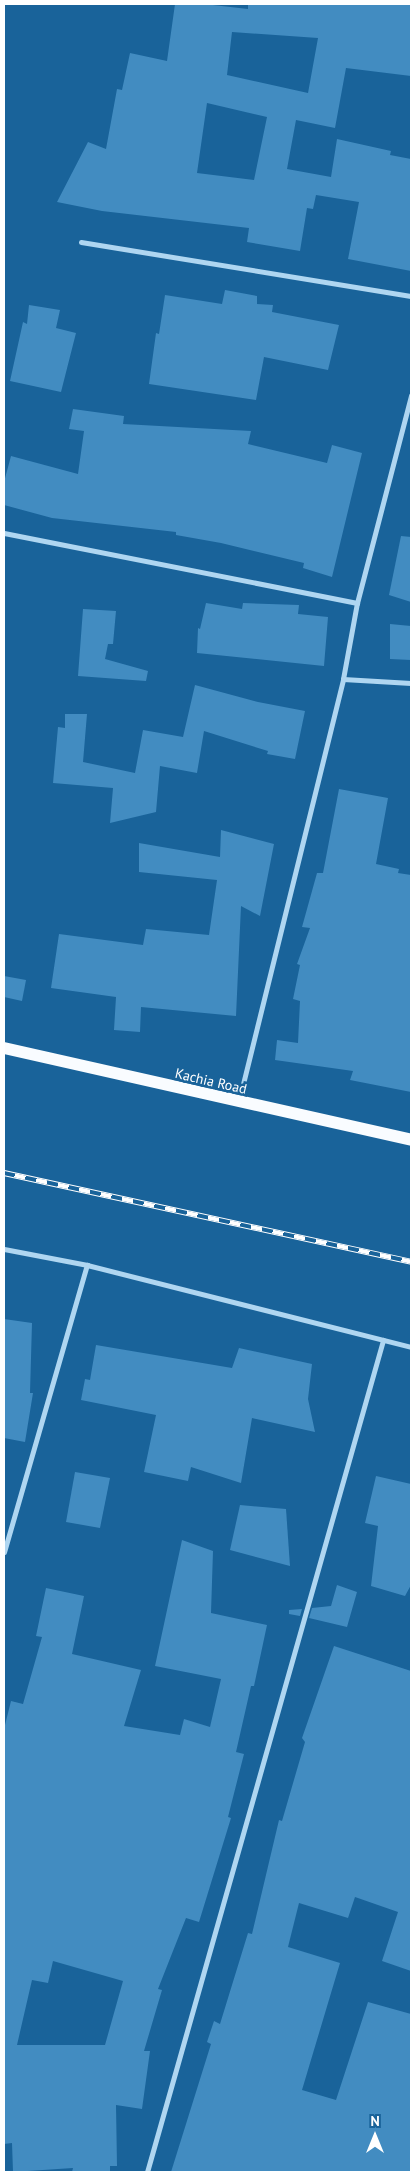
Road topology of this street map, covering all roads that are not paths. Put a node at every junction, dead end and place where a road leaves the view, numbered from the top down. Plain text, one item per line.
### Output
1 (81, 242) dead end
2 (411, 296) edge
3 (411, 395) edge
4 (4, 533) edge
5 (357, 603) junction
6 (343, 679) junction
7 (411, 683) edge
8 (4, 1048) edge
9 (238, 1102) junction
10 (411, 1140) edge
11 (4, 1249) edge
12 (87, 1265) junction
13 (383, 1340) junction
14 (411, 1347) edge
15 (4, 1552) edge
16 (147, 2172) edge

1 - 2 street
3 - 5 street
4 - 5 street
5 - 6 street
6 - 7 street
6 - 9 street
8 - 9 main road, Kachia Road
9 - 10 main road, Kachia Road
11 - 12 street
12 - 13 street
12 - 15 street
13 - 14 street
13 - 16 street

